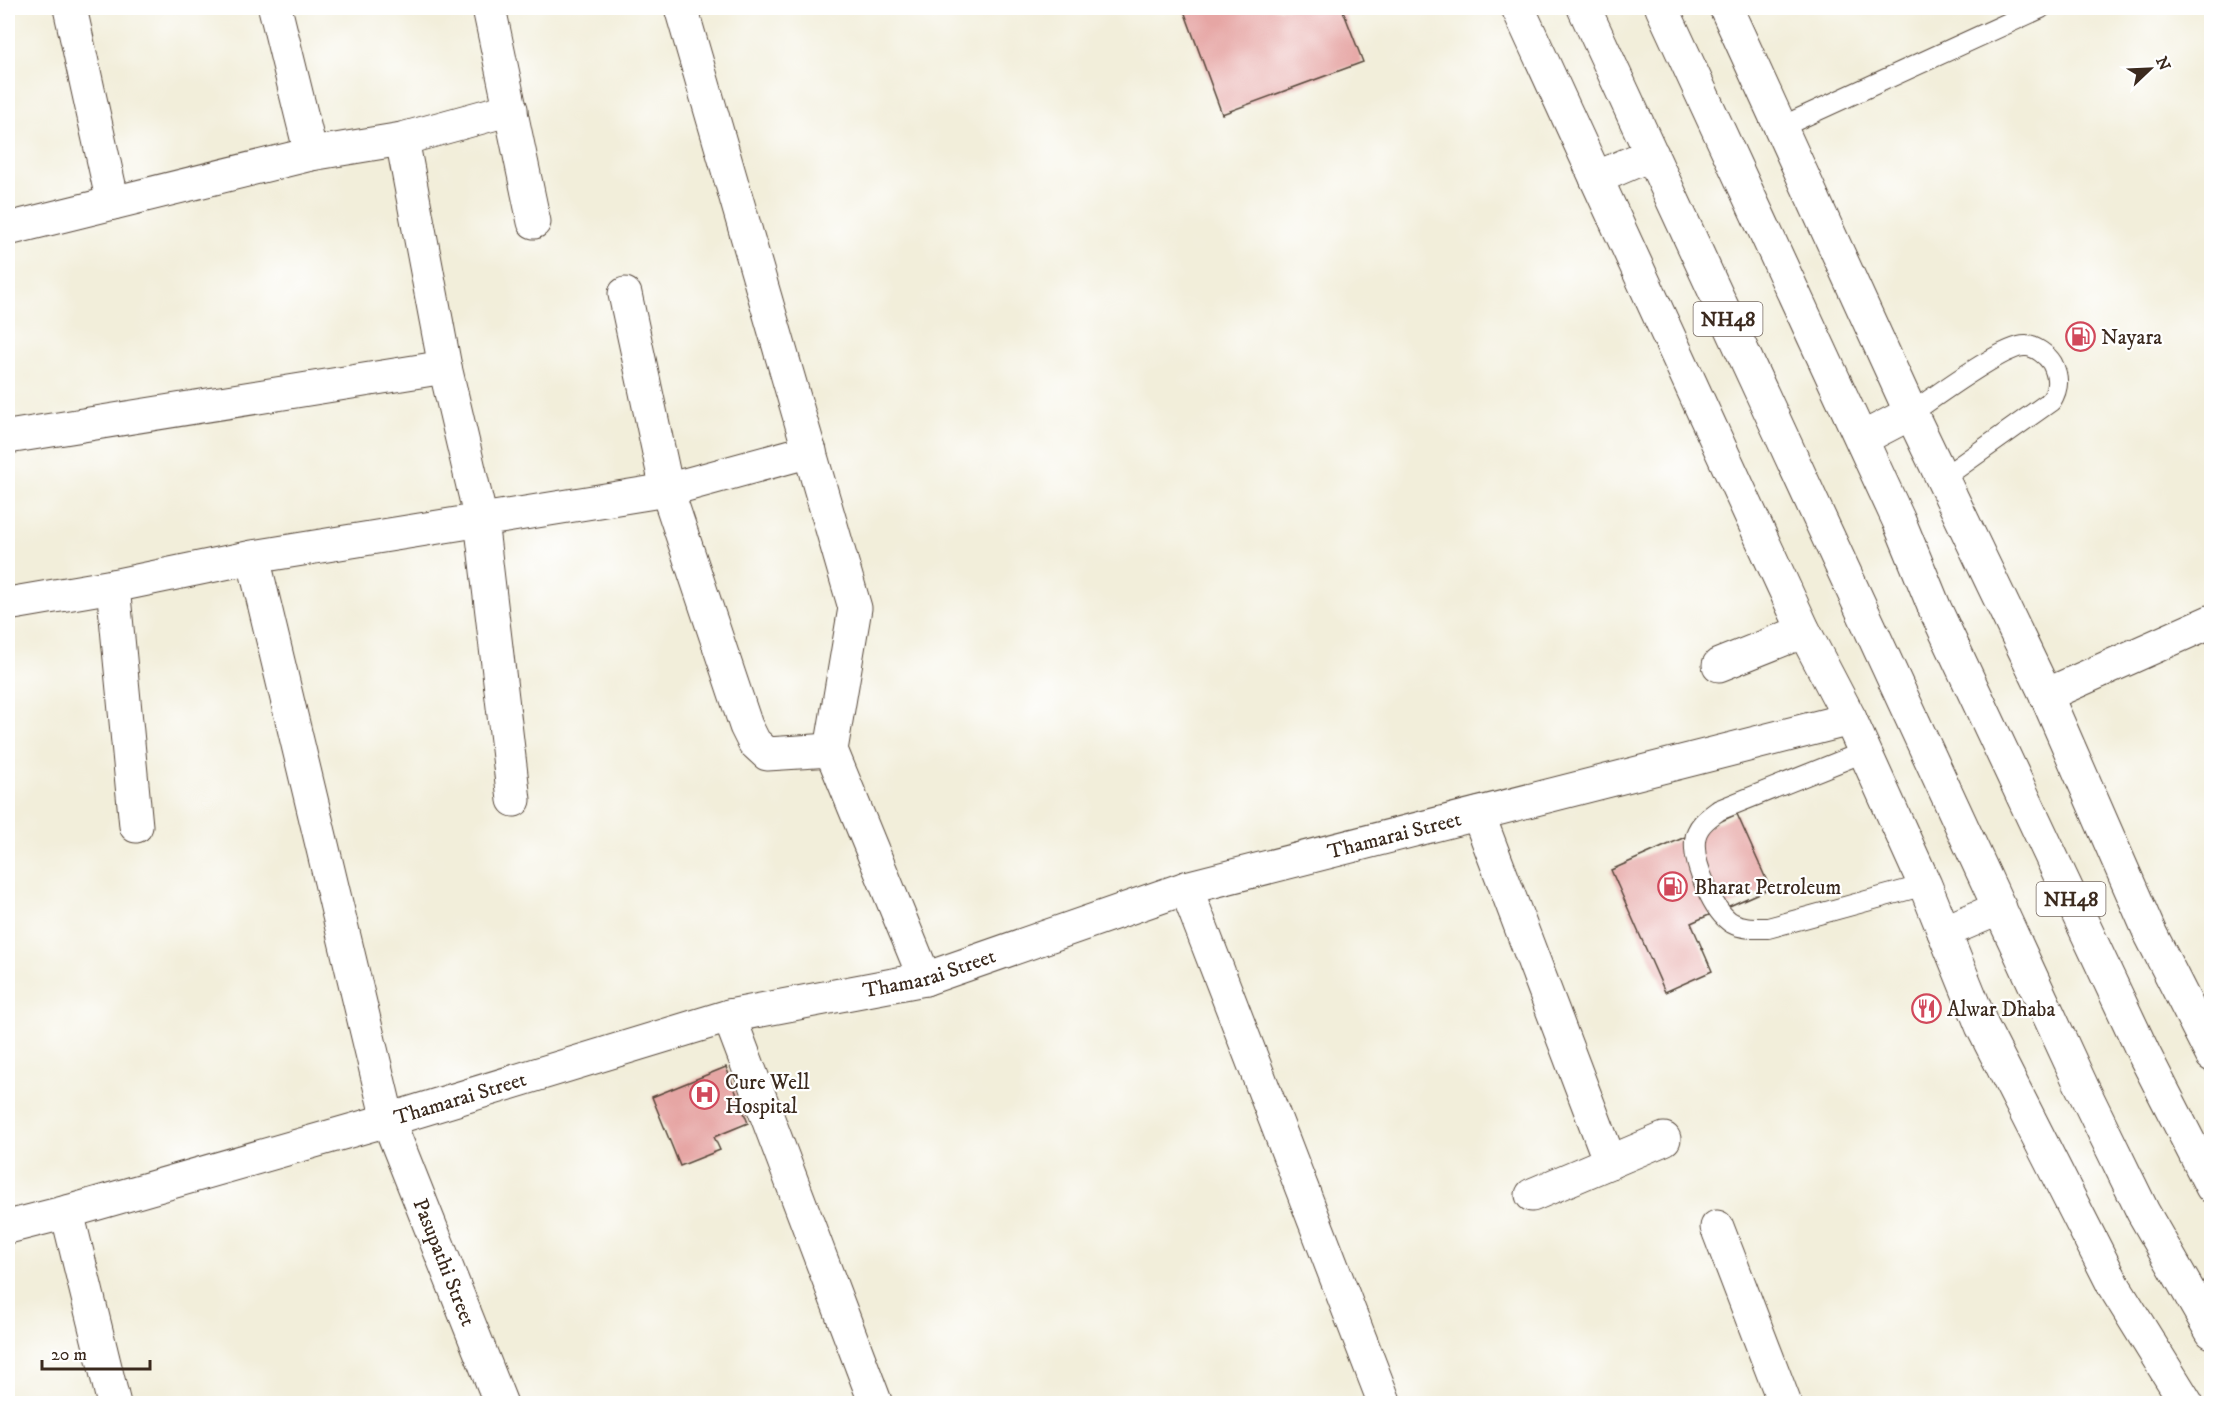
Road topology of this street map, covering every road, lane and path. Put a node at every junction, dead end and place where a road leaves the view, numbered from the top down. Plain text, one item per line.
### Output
1 (70, 8) edge
2 (274, 8) edge
3 (489, 8) edge
4 (681, 8) edge
5 (1518, 8) edge
6 (1584, 8) edge
7 (1662, 8) edge
8 (1726, 8) edge
9 (2041, 8) edge
10 (511, 109) junction
11 (1781, 127) junction
12 (402, 139) junction
13 (312, 154) junction
14 (1652, 154) junction
15 (1596, 178) junction
16 (113, 203) junction
17 (534, 222) dead end
18 (8, 229) edge
19 (625, 294) dead end
20 (445, 367) junction
21 (1911, 413) junction
22 (8, 438) edge
23 (1861, 439) junction
24 (810, 451) junction
25 (1944, 478) junction
26 (667, 490) junction
27 (481, 520) junction
28 (253, 557) junction
29 (112, 586) junction
30 (8, 604) edge
31 (2211, 621) edge
32 (1804, 631) junction
33 (1719, 665) dead end
34 (2046, 696) junction
35 (1850, 719) junction
36 (831, 750) junction
37 (1864, 752) junction
38 (514, 800) dead end
39 (1479, 814) junction
40 (136, 826) dead end
41 (1925, 885) junction
42 (1186, 888) junction
43 (2000, 908) junction
44 (1944, 932) junction
45 (925, 979) junction
46 (729, 1016) junction
47 (2211, 1055) edge
48 (388, 1120) junction
49 (1664, 1139) dead end
50 (1610, 1162) junction
51 (2211, 1187) edge
52 (1532, 1195) dead end
53 (68, 1212) junction
54 (8, 1227) edge
55 (1717, 1227) dead end
56 (2211, 1332) edge
57 (2187, 1403) edge
58 (114, 1404) edge
59 (501, 1404) edge
60 (876, 1404) edge
61 (1385, 1404) edge
62 (1785, 1404) edge

1 - 16 main road
2 - 13 main road
3 - 10 main road
4 - 24 main road
5 - 15 main road
6 - 14 main road, NH48
7 - 23 main road, NH48
8 - 11 main road
9 - 11 lane
10 - 12 main road
10 - 17 main road
11 - 21 main road
12 - 13 main road
12 - 20 main road
13 - 16 main road
14 - 15 main road
14 - 43 main road, NH48
15 - 32 main road
16 - 18 main road
19 - 26 main road
20 - 22 main road
20 - 27 main road
21 - 23 main road
21 - 25 main road
21 - 25 lane
23 - 51 main road, NH48
24 - 26 main road
24 - 36 main road
25 - 34 main road
26 - 27 main road
26 - 36 main road
27 - 28 main road
27 - 38 main road
28 - 29 main road
28 - 48 main road, Pasupathi Street
29 - 30 main road
29 - 40 main road
31 - 34 main road
32 - 33 main road
32 - 35 main road
34 - 47 main road
35 - 37 main road
35 - 39 main road, Thamarai Street
36 - 45 main road
37 - 41 main road
37 - 41 lane
39 - 42 main road, Thamarai Street
39 - 50 main road
41 - 44 main road
42 - 45 main road, Thamarai Street
42 - 61 main road
43 - 44 main road
43 - 56 main road, NH48
44 - 57 main road
45 - 46 main road, Thamarai Street
46 - 48 main road, Thamarai Street
46 - 60 main road
48 - 53 main road, Thamarai Street
48 - 59 main road, Pasupathi Street
49 - 50 main road
50 - 52 main road
53 - 54 main road, Thamarai Street
53 - 58 main road
55 - 62 main road

